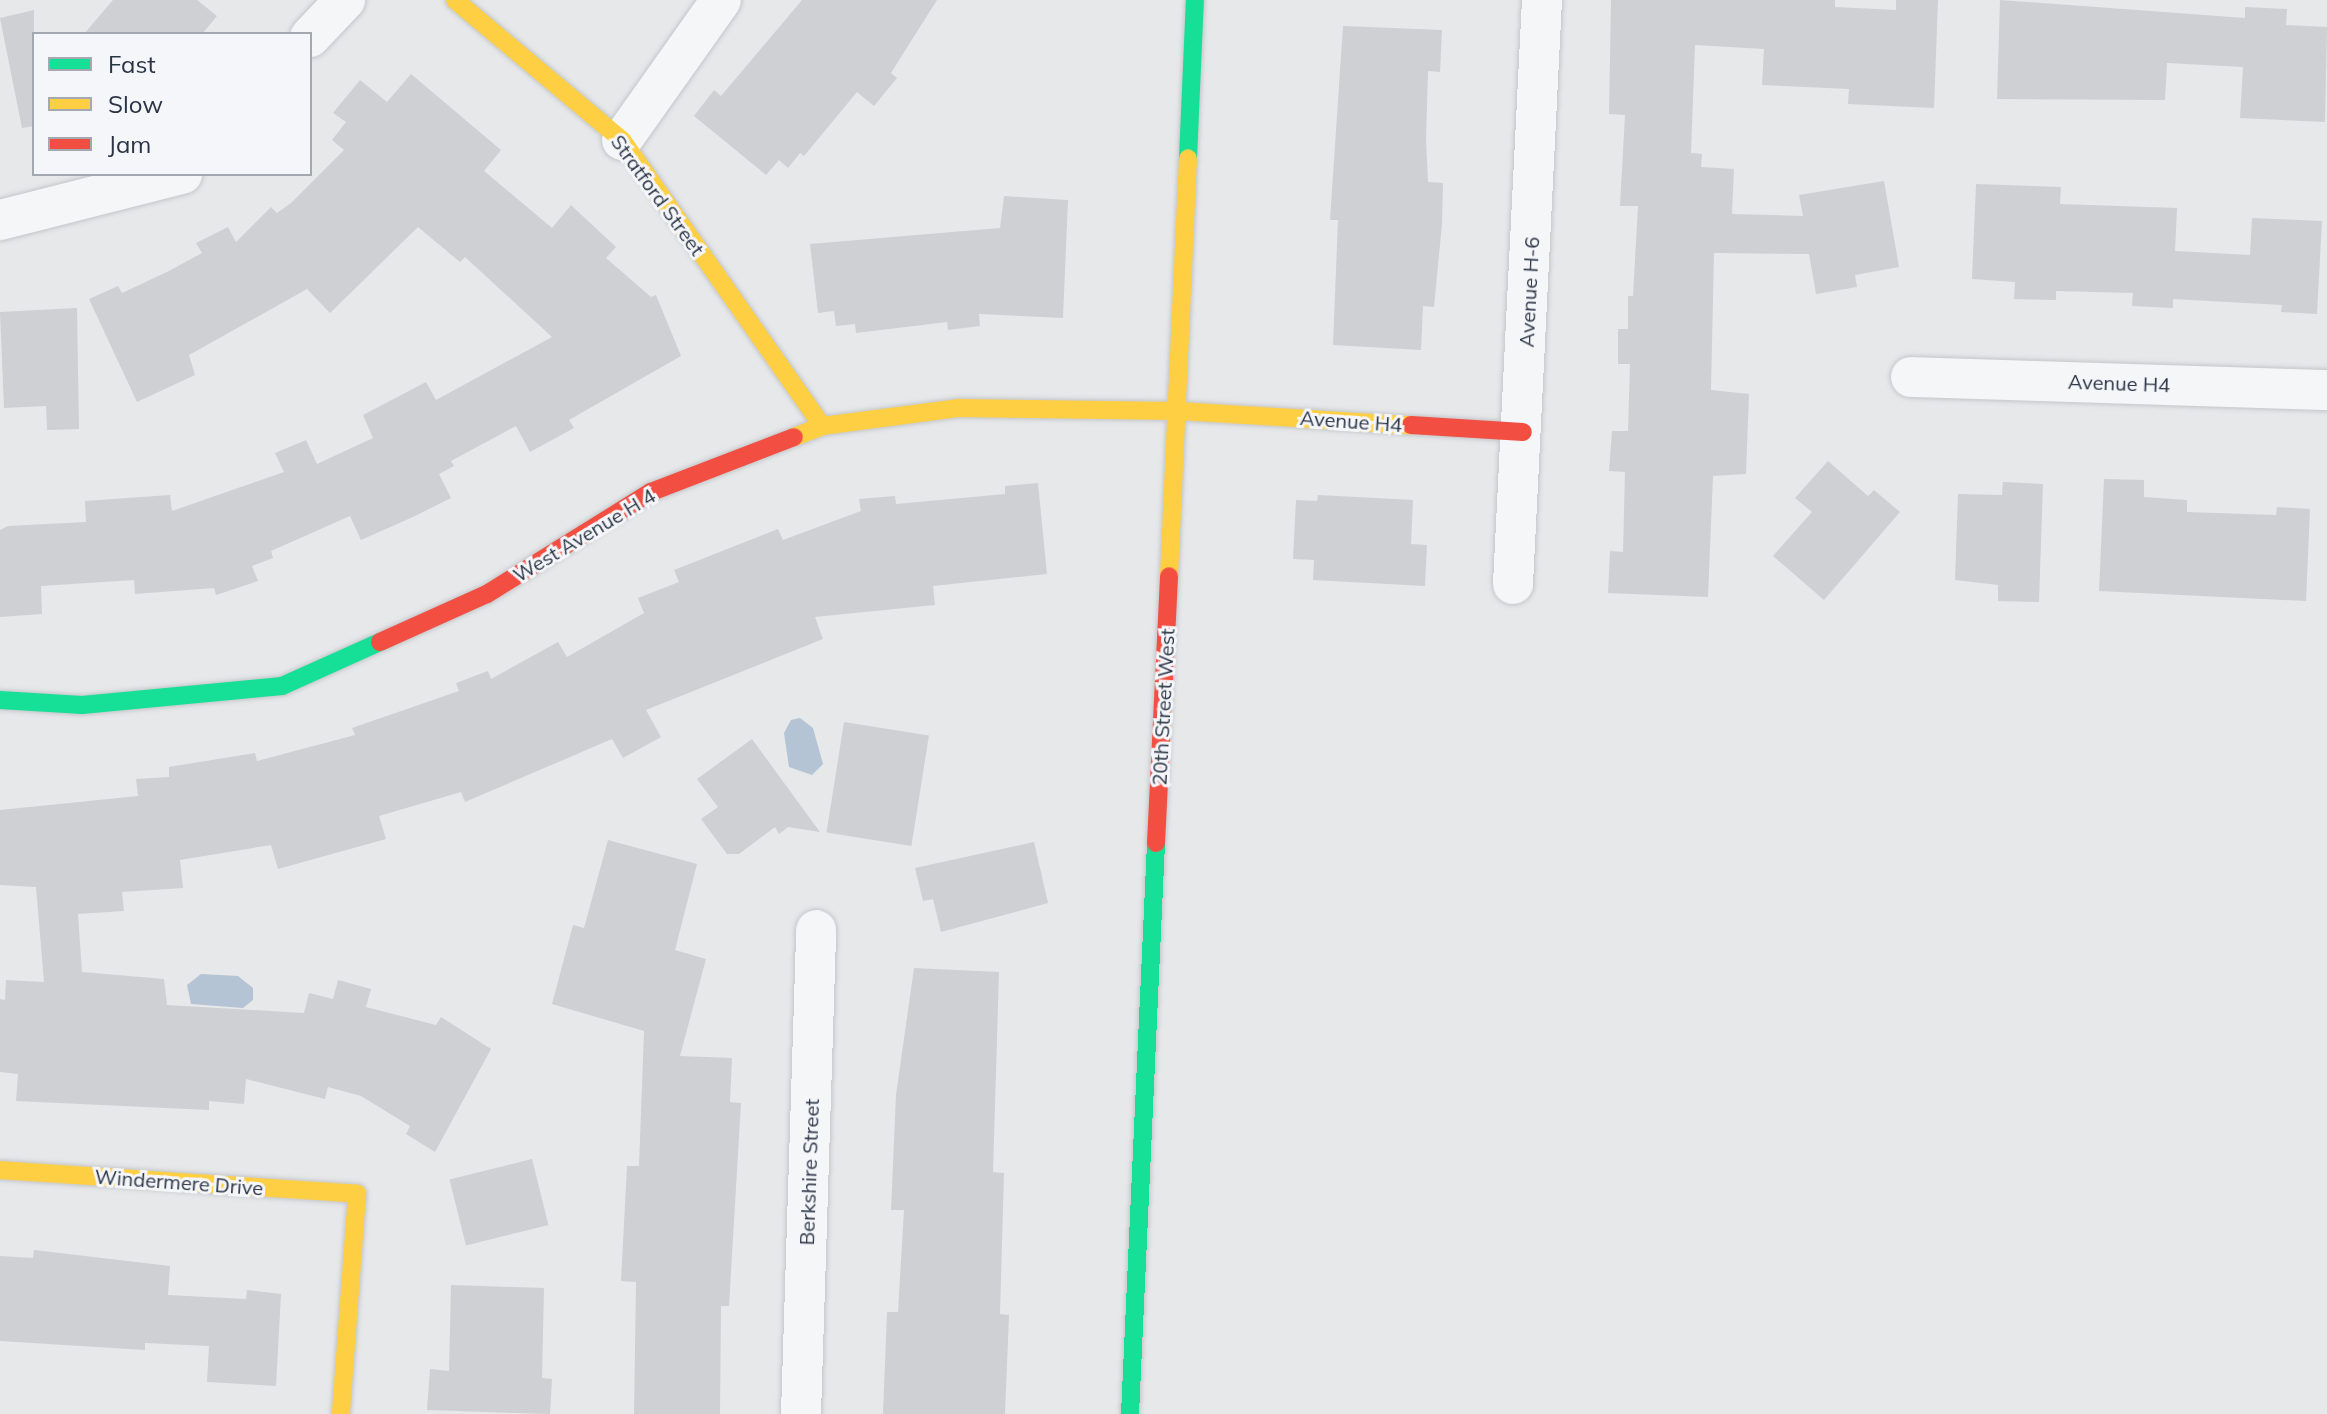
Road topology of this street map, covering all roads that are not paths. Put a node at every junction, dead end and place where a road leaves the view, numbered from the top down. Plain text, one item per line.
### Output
1 (345, 0) edge
2 (455, 0) edge
3 (721, 0) edge
4 (1195, 0) edge
5 (1542, 0) edge
6 (312, 35) edge
7 (622, 140) junction
8 (174, 176) edge
9 (0, 220) edge
10 (1911, 377) dead end
11 (2327, 390) edge
12 (1179, 411) junction
13 (822, 426) junction
14 (1523, 432) junction
15 (1513, 584) dead end
16 (0, 700) edge
17 (816, 930) dead end
18 (0, 1170) edge
19 (341, 1414) edge
20 (801, 1414) edge
21 (1130, 1414) edge

1 - 6 street
2 - 7 street, Stratford Street
3 - 7 street
4 - 12 street, 20th Street West
5 - 14 street, Avenue H-6
7 - 13 street, Stratford Street
8 - 9 street
10 - 11 street, Avenue H4
12 - 13 street, West Avenue H 4
12 - 14 street, Avenue H4
12 - 21 street, 20th Street West
13 - 16 street, West Avenue H 4
14 - 15 street, Avenue H-6
17 - 20 street, Berkshire Street
18 - 19 street, Windermere Drive

